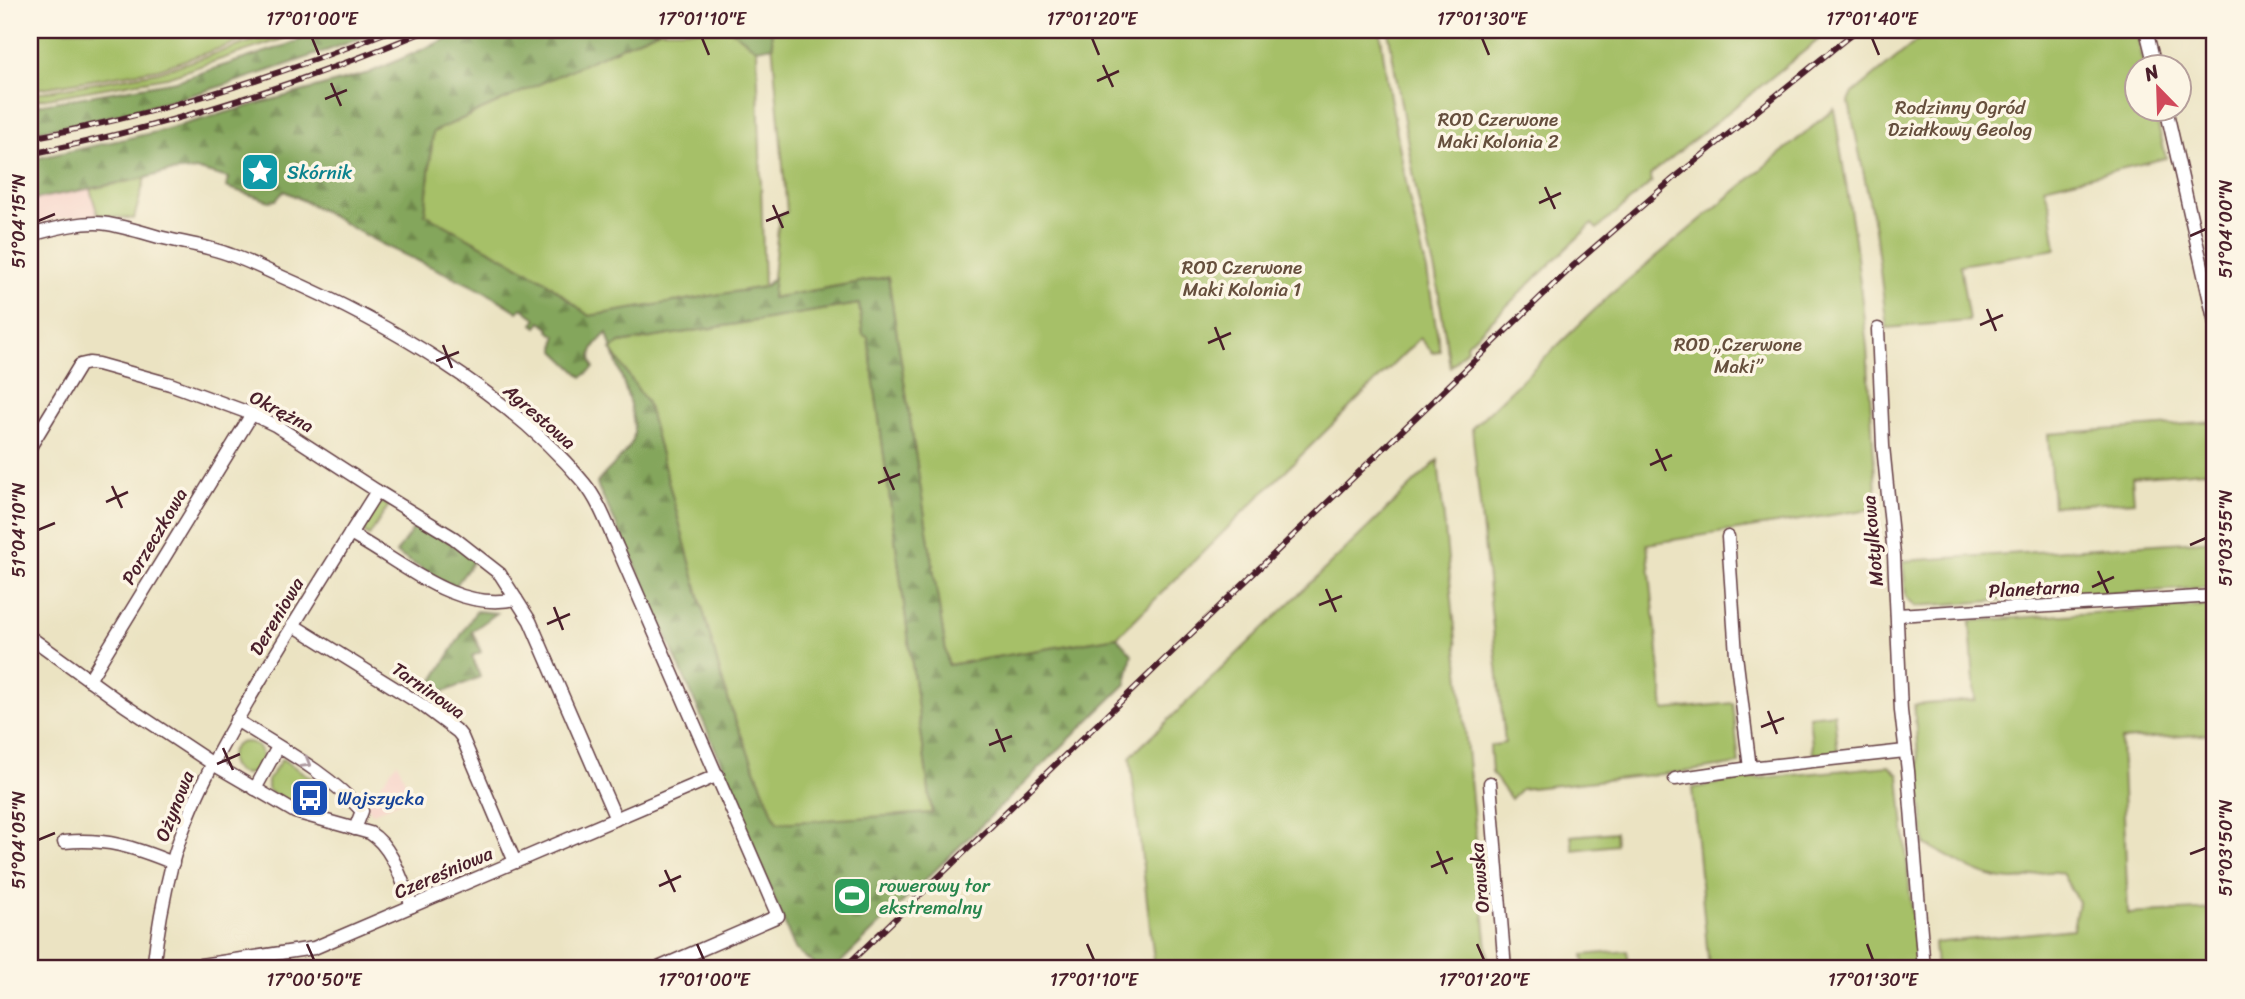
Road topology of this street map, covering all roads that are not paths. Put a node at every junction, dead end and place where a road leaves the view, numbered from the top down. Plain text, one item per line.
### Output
1 (2146, 30) edge
2 (2152, 52) edge
3 (2169, 122) edge
4 (30, 235) edge
5 (2215, 323) edge
6 (1878, 329) dead end
7 (252, 414) junction
8 (30, 447) edge
9 (377, 491) junction
10 (350, 534) junction
11 (1728, 537) dead end
12 (2215, 596) edge
13 (516, 599) junction
14 (1897, 615) junction
15 (293, 625) junction
16 (30, 637) edge
17 (89, 680) junction
18 (236, 720) junction
19 (278, 747) junction
20 (1905, 751) junction
21 (213, 764) junction
22 (1750, 768) junction
23 (718, 775) junction
24 (1675, 779) dead end
25 (1490, 783) dead end
26 (255, 789) junction
27 (616, 819) junction
28 (355, 829) junction
29 (64, 842) dead end
30 (515, 862) junction
31 (173, 863) junction
32 (412, 906) junction
33 (153, 969) edge
34 (174, 969) edge
35 (656, 969) edge
36 (1505, 969) edge
37 (1924, 969) edge

1 - 2 street
3 - 5 street
4 - 23 street, Agrestowa
6 - 14 street, Motylkowa
7 - 8 street, Okrężna
7 - 9 street, Okrężna
7 - 17 street, Porzeczkowa
9 - 10 street, Dereniowa
9 - 13 street, Okrężna
10 - 13 street
10 - 15 street, Dereniowa
11 - 22 street
12 - 14 street, Planetarna
13 - 27 street, Okrężna
14 - 20 street, Motylkowa
15 - 18 street, Dereniowa
15 - 30 street, Tarninowa
16 - 17 street
17 - 21 street
18 - 19 street
18 - 21 street, Dereniowa
19 - 26 street
19 -> 28 street
20 - 22 street
20 - 37 street, Motylkowa
21 - 26 street
21 - 31 street, Ożynowa
22 - 24 street
23 - 27 street, Czereśniowa
23 - 35 street, Agrestowa
25 - 36 street, Orawska
26 - 28 street
27 - 30 street, Czereśniowa
28 - 32 street
29 - 31 street, Ożynowa
30 - 32 street, Czereśniowa
31 - 33 street, Ożynowa
32 - 34 street, Czereśniowa

